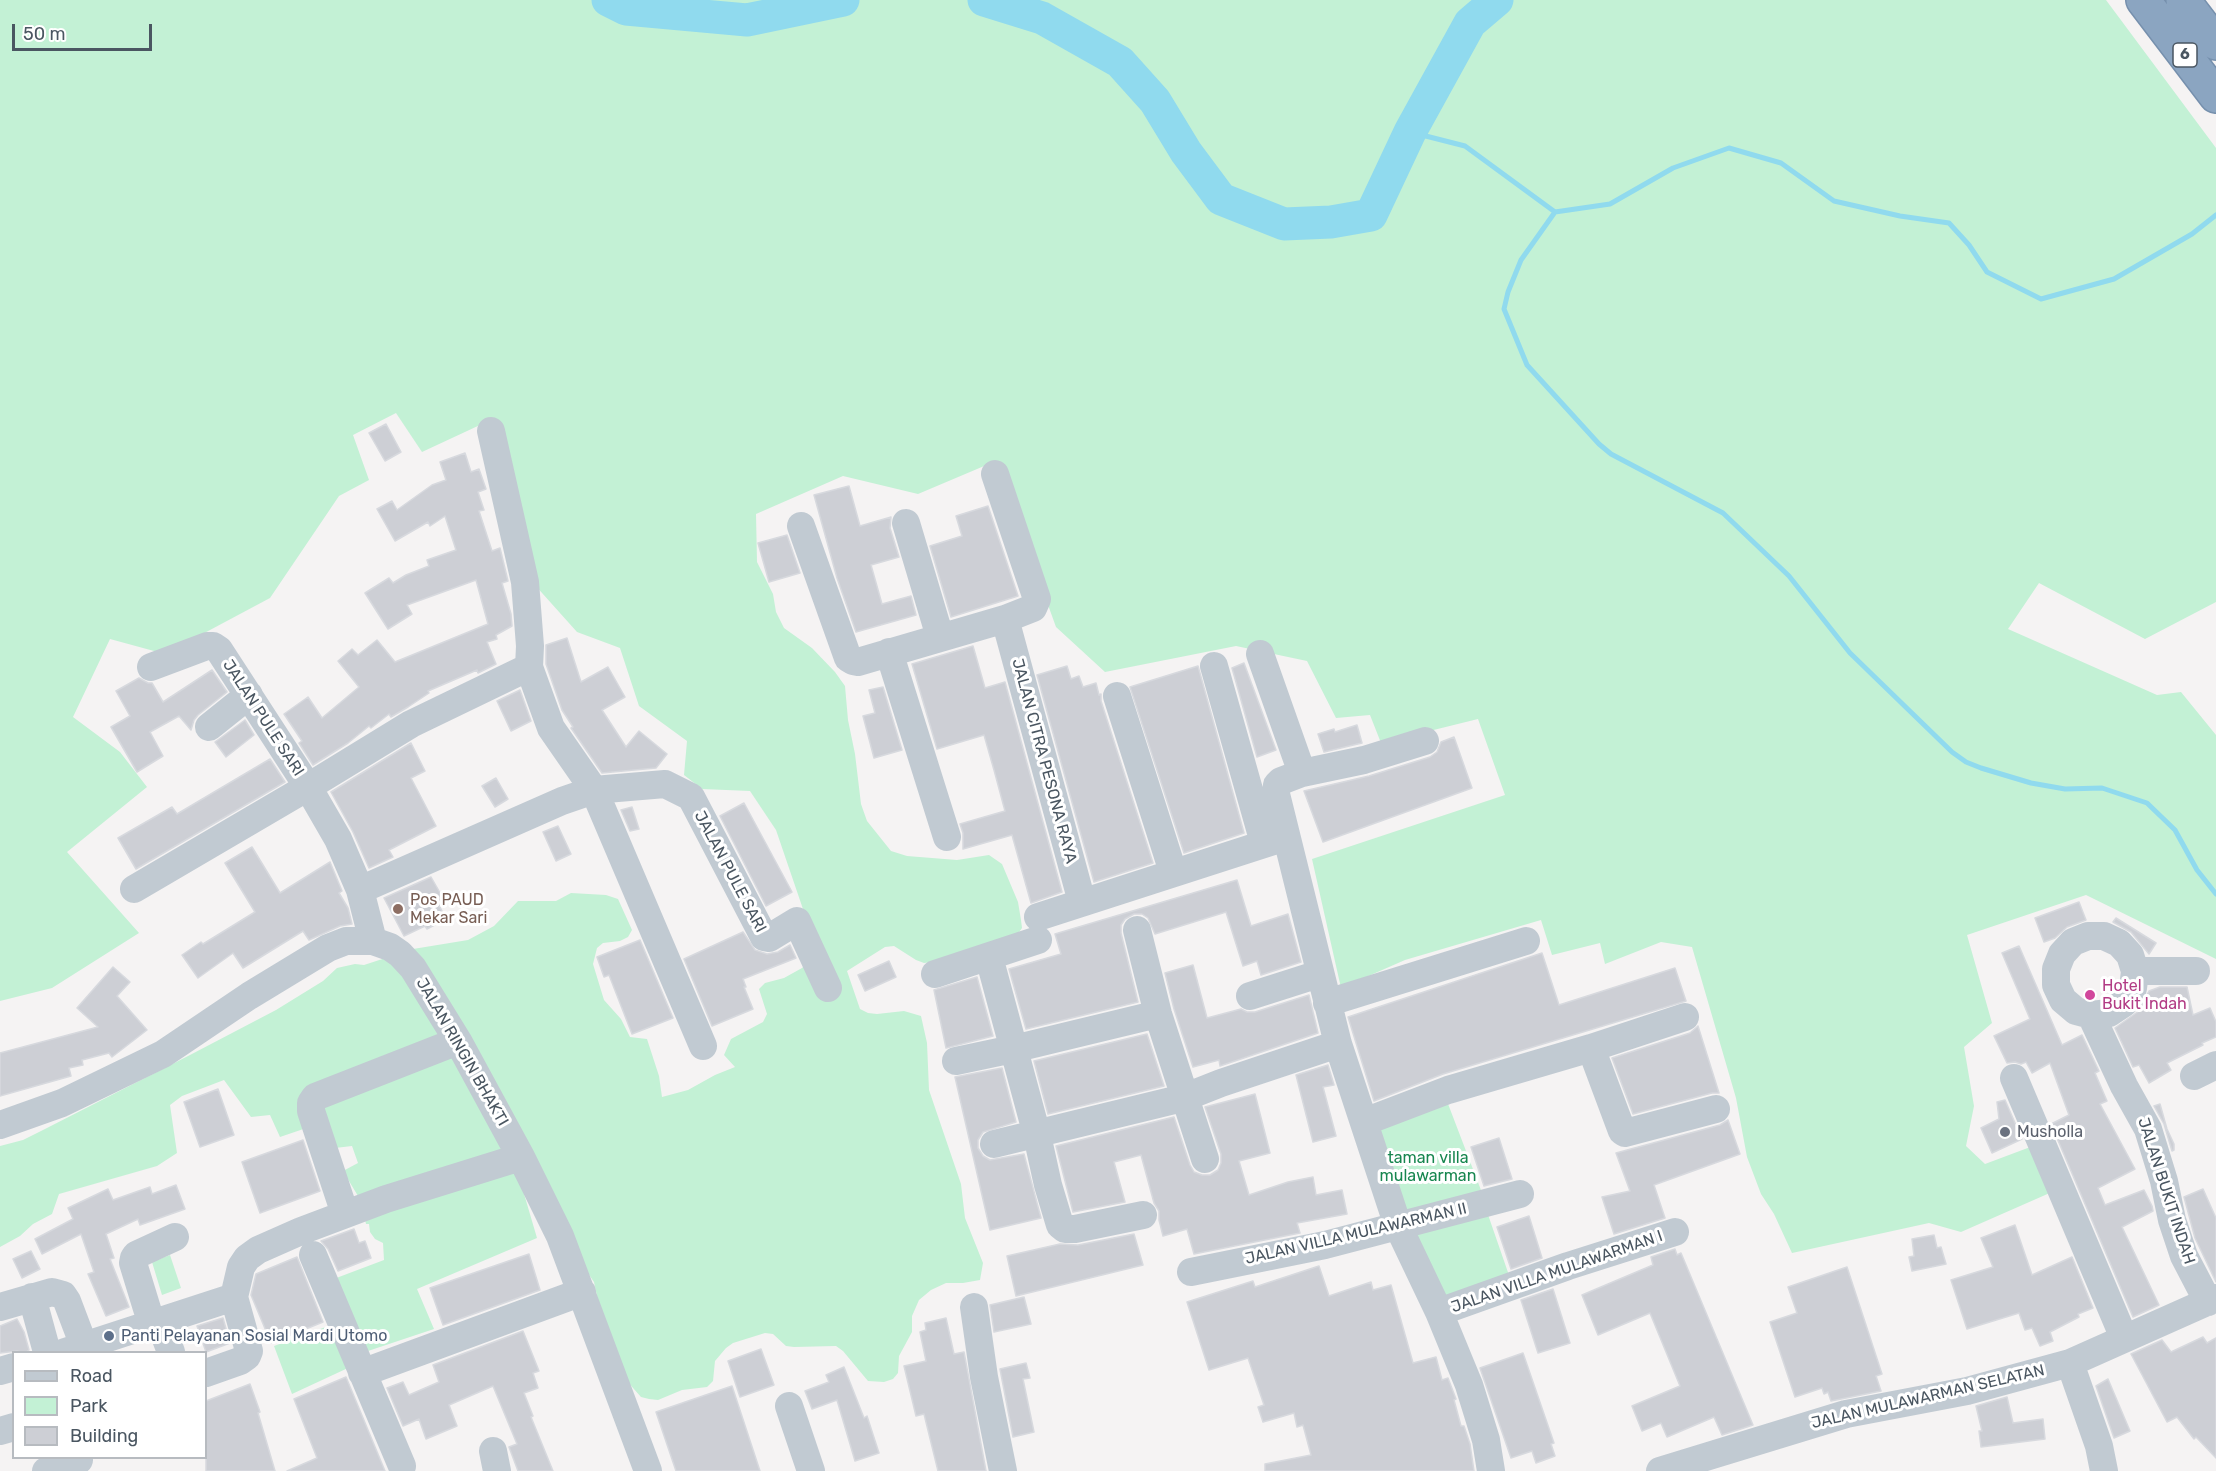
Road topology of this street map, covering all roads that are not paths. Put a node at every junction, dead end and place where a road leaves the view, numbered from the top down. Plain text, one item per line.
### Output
1 (2183, 0) edge
2 (2148, 7) edge
3 (2216, 43) edge
4 (2216, 96) edge
5 (491, 431) dead end
6 (995, 474) dead end
7 (906, 523) dead end
8 (801, 526) dead end
9 (1005, 619) junction
10 (940, 637) junction
11 (889, 652) junction
12 (1260, 654) dead end
13 (1214, 666) dead end
14 (151, 667) dead end
15 (529, 667) junction
16 (249, 695) junction
17 (1117, 696) dead end
18 (209, 727) dead end
19 (1425, 741) dead end
20 (1302, 773) junction
21 (308, 787) junction
22 (594, 790) junction
23 (946, 837) dead end
24 (1275, 840) junction
25 (1173, 872) junction
26 (134, 890) dead end
27 (360, 890) junction
28 (1082, 902) junction
29 (1137, 930) dead end
30 (373, 941) junction
31 (1526, 941) dead end
32 (989, 957) junction
33 (2135, 971) junction
34 (2196, 971) dead end
35 (935, 974) dead end
36 (1319, 974) junction
37 (828, 988) dead end
38 (1250, 996) dead end
39 (1328, 1003) junction
40 (1158, 1014) junction
41 (2091, 1015) junction
42 (1685, 1017) dead end
43 (458, 1041) junction
44 (1338, 1044) junction
45 (704, 1046) dead end
46 (1591, 1048) junction
47 (1013, 1049) junction
48 (956, 1060) dead end
49 (2014, 1078) dead end
50 (1183, 1098) junction
51 (1716, 1108) dead end
52 (1364, 1122) junction
53 (0, 1125) edge
54 (1037, 1134) junction
55 (994, 1144) dead end
56 (521, 1157) junction
57 (1205, 1159) dead end
58 (1520, 1194) dead end
59 (345, 1214) junction
60 (1143, 1215) dead end
61 (1398, 1226) junction
62 (1675, 1232) dead end
63 (174, 1237) dead end
64 (314, 1255) dead end
65 (1191, 1272) dead end
66 (582, 1292) junction
67 (32, 1297) junction
68 (234, 1297) junction
69 (2212, 1300) edge
70 (0, 1307) edge
71 (974, 1307) dead end
72 (1439, 1312) junction
73 (156, 1324) junction
74 (2124, 1338) junction
75 (74, 1349) edge
76 (46, 1351) edge
77 (170, 1351) edge
78 (2070, 1363) junction
79 (362, 1372) junction
80 (207, 1373) edge
81 (789, 1406) dead end
82 (80, 1463) edge
83 (402, 1466) dead end
84 (46, 1471) edge
85 (648, 1471) edge
86 (811, 1471) edge
87 (1003, 1471) edge
88 (1491, 1471) edge
89 (1660, 1471) edge
90 (2104, 1471) edge

1 - 3 highway, 6
2 - 4 highway, 6
5 - 15 street
6 - 9 street
7 - 10 street
8 - 11 street
9 - 10 street
9 - 28 street, JALAN CITRA PESONA RAYA
10 - 11 street
11 - 23 street
12 - 20 street
13 - 24 street
14 - 16 street, JALAN PULE SARI
15 - 21 street, JALAN PULE SARI
15 - 22 street
16 - 18 street
16 - 21 street, JALAN PULE SARI
17 - 25 street
19 - 20 street
20 - 24 street
21 - 26 street, JALAN PULE SARI
21 - 27 street, JALAN PULE SARI
22 - 27 street, JALAN PULE SARI
22 - 37 street, JALAN PULE SARI
22 - 45 street
24 - 25 street
24 - 36 street
25 - 28 street
27 - 30 street, JALAN PULE SARI
28 - 32 street
29 - 40 street
30 - 43 street, JALAN RINGIN BHAKTI
30 - 53 street, JALAN RINGIN BHAKTI
31 - 39 street
32 - 35 street
32 - 47 street
33 - 34 street
33 - 41 street
33 - 41 street
36 - 38 street
36 - 39 street
39 - 44 street
40 - 47 street
40 - 50 street
41 - 69 street, JALAN BUKIT INDAH
42 - 46 street
43 - 56 street, JALAN RINGIN BHAKTI
43 - 59 street
44 - 50 street
44 - 52 street
46 - 51 street
46 - 52 street
47 - 48 street
47 - 54 street
49 - 74 street
50 - 54 street
50 - 57 street
52 - 61 street
54 - 55 street
54 - 60 street
56 - 59 street
56 - 66 street, JALAN RINGIN BHAKTI
58 - 61 street, JALAN VILLA MULAWARMAN II
59 - 68 street
61 - 65 street, JALAN VILLA MULAWARMAN II
61 - 72 street
62 - 72 street, JALAN VILLA MULAWARMAN I
63 - 73 street
64 - 79 street
66 - 79 street
66 - 85 street, JALAN RINGIN BHAKTI
67 - 70 street
67 - 75 street
67 - 76 street
68 - 73 street
68 - 80 street
69 - 74 street, JALAN MULAWARMAN SELATAN
71 - 87 street
72 - 88 street
73 - 75 street
73 - 77 street
74 - 78 street, JALAN MULAWARMAN SELATAN
78 - 89 street, JALAN MULAWARMAN SELATAN
78 - 90 street
79 - 83 street
81 - 86 street
82 - 84 street

